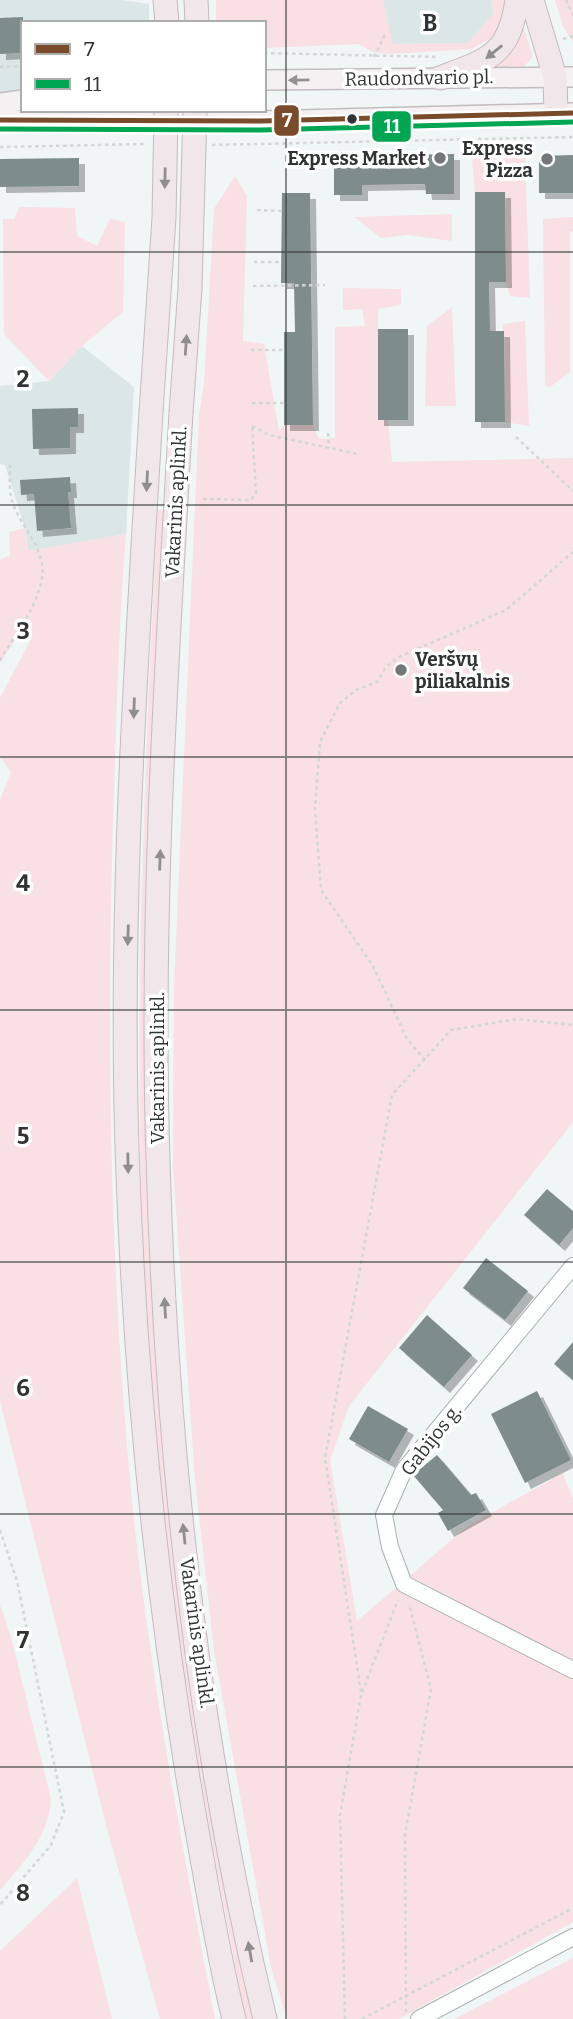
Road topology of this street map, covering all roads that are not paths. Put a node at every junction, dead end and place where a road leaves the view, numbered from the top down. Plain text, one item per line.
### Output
1 (165, 0) edge
2 (196, 0) edge
3 (517, 0) edge
4 (532, 0) edge
5 (167, 21) edge
6 (197, 21) edge
7 (439, 67) junction
8 (564, 77) edge
9 (266, 80) edge
10 (21, 100) edge
11 (0, 103) edge
12 (166, 112) edge
13 (195, 112) edge
14 (564, 113) edge
15 (0, 120) edge
16 (573, 1266) edge
17 (573, 1670) edge
18 (573, 1937) edge
19 (234, 2019) edge
20 (265, 2019) edge
21 (419, 2019) edge

1 - 5 highway
2 - 6 highway
3 -> 7 highway
4 - 8 highway
7 - 8 main road, Raudondvario pl.
7 -> 9 main road, Raudondvario pl.
8 - 14 highway
10 - 11 main road
12 -> 19 highway, Vakarinis aplinkl., bridge
20 -> 13 highway, Vakarinis aplinkl., bridge
14 - 15 main road, Raudondvario pl.
16 - 17 street, Gabijos g.
18 - 21 street

